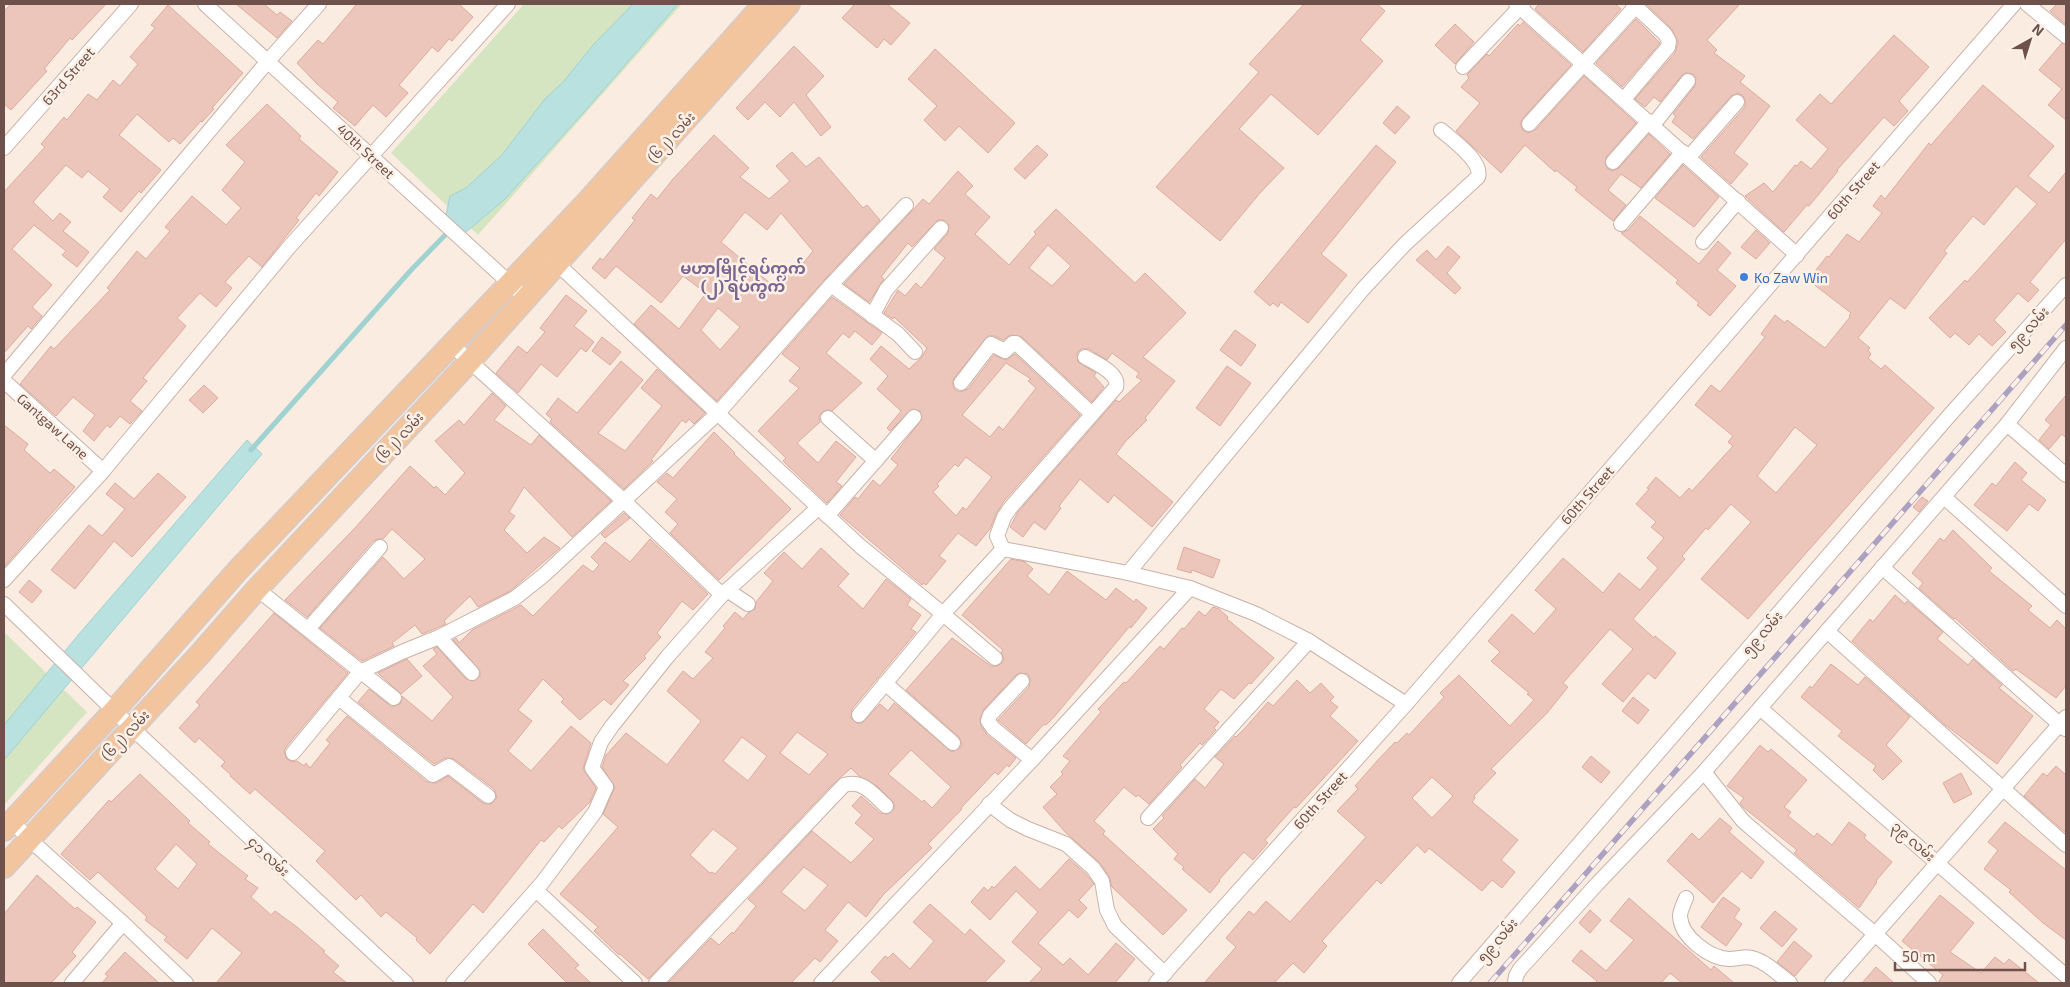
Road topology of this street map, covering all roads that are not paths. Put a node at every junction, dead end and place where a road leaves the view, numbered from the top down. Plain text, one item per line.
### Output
1 (131, 4) edge
2 (205, 4) edge
3 (319, 4) edge
4 (508, 4) edge
5 (764, 4) edge
6 (789, 4) edge
7 (2014, 4) edge
8 (2027, 4) edge
9 (1520, 5) edge
10 (1635, 5) edge
11 (2066, 36) edge
12 (268, 61) junction
13 (1584, 65) junction
14 (1463, 67) dead end
15 (1688, 81) dead end
16 (1624, 99) junction
17 (1737, 102) dead end
18 (1651, 123) junction
19 (1529, 124) dead end
20 (1441, 130) dead end
21 (4, 148) edge
22 (371, 155) junction
23 (1686, 155) junction
24 (1613, 162) dead end
25 (1738, 202) junction
26 (906, 205) dead end
27 (1621, 224) dead end
28 (941, 228) dead end
29 (1703, 242) dead end
30 (1797, 255) junction
31 (549, 257) junction
32 (509, 283) junction
33 (831, 285) junction
34 (2066, 285) edge
35 (527, 298) junction
36 (872, 316) junction
37 (452, 345) junction
38 (2066, 348) edge
39 (915, 352) dead end
40 (1085, 357) dead end
41 (470, 361) junction
42 (4, 375) edge
43 (4, 381) edge
44 (961, 383) dead end
45 (718, 413) junction
46 (1092, 414) junction
47 (914, 417) dead end
48 (828, 418) dead end
49 (2007, 424) junction
50 (876, 461) junction
51 (103, 471) junction
52 (2066, 475) edge
53 (1944, 497) junction
54 (624, 501) junction
55 (823, 512) junction
56 (380, 547) dead end
57 (1003, 549) junction
58 (1882, 567) junction
59 (1128, 573) junction
60 (4, 580) edge
61 (1190, 588) junction
62 (257, 590) junction
63 (724, 592) junction
64 (4, 604) edge
65 (748, 604) dead end
66 (2066, 606) edge
67 (943, 614) junction
68 (308, 629) junction
69 (1826, 631) junction
70 (440, 637) junction
71 (1309, 641) junction
72 (995, 658) dead end
73 (360, 672) junction
74 (472, 673) dead end
75 (1022, 681) dead end
76 (885, 683) junction
77 (339, 698) junction
78 (394, 698) dead end
79 (1406, 704) junction
80 (1760, 708) junction
81 (114, 711) junction
82 (859, 715) dead end
83 (2064, 724) edge
84 (132, 728) junction
85 (953, 743) dead end
86 (293, 753) dead end
87 (1032, 760) junction
88 (1704, 772) junction
89 (2004, 789) junction
90 (488, 796) dead end
91 (989, 804) junction
92 (886, 806) dead end
93 (1148, 818) dead end
94 (8, 825) edge
95 (29, 839) junction
96 (2066, 845) edge
97 (1938, 863) junction
98 (4, 867) edge
99 (536, 890) junction
100 (1686, 898) dead end
101 (123, 923) junction
102 (1875, 934) junction
103 (2066, 976) edge
104 (1161, 979) edge
105 (72, 983) edge
106 (186, 983) edge
107 (406, 983) edge
108 (453, 983) edge
109 (635, 983) edge
110 (656, 983) edge
111 (821, 983) edge
112 (1459, 983) edge
113 (1515, 983) edge
114 (1790, 983) edge
115 (1832, 983) edge
116 (1929, 983) edge

1 - 21 street, 63rd Street
2 - 12 street, 40th Street
3 - 12 street
4 - 22 street
5 - 31 main road, (၆၂) လမ်း
6 - 31 main road, (၆၂) လမ်း
7 - 30 street, 60th Street
8 - 11 street
9 - 13 street
9 - 14 street
10 - 13 street
10 - 16 street
12 - 22 street, 40th Street
12 - 42 street
13 - 16 street
13 - 19 street
15 - 18 street
16 - 18 street
17 - 23 street
18 - 23 street
18 - 24 street
20 - 59 street
22 - 32 street, 40th Street
22 - 51 street
23 - 25 street
23 - 27 street
25 - 29 street
25 - 30 street
26 - 33 street
28 - 36 street
30 - 79 street, 60th Street
31 - 32 main road, (၆၂) လမ်း
31 - 35 main road, (၆၂) လမ်း
31 - 45 street
32 - 35 street, 40th Street
32 - 37 main road, (၆၂) လမ်း
33 - 36 street
33 - 45 street
34 - 112 street, ၅၉ လမ်း
35 - 41 main road, (၆၂) လမ်း
36 - 39 street
37 - 41 street
37 - 81 main road, (၆၂) လမ်း
38 - 49 street
40 - 46 street
41 - 54 street
41 - 62 main road, (၆၂) လမ်း
43 - 51 street, Gantgaw Lane
44 - 46 street
45 - 54 street
45 - 55 street
46 - 57 street
47 - 50 street
48 - 50 street
49 - 52 street
49 - 53 street
50 - 55 street
51 - 60 street
53 - 58 street
53 - 66 street
54 - 63 street
54 - 70 street
55 - 63 street
55 - 67 street
56 - 68 street
57 - 59 street
57 - 67 street
58 - 69 street
58 - 83 street
59 - 61 street
61 - 71 street
61 - 87 street
62 - 68 street
62 - 84 main road, (၆၂) လမ်း
63 - 65 street
63 - 99 street
64 - 81 street, ၄၁ လမ်း
67 - 72 street
67 - 76 street
68 - 73 street
69 - 80 street
69 - 89 street
70 - 73 street
70 - 74 street
71 - 79 street
71 - 93 street
73 - 77 street
73 - 78 street
75 - 87 street
76 - 82 street
76 - 85 street
77 - 86 street
77 - 90 street
79 - 104 street, 60th Street
80 - 88 street
80 - 97 street, ၃၉ လမ်း
81 - 84 street, ၄၁ လမ်း
81 - 94 main road, (၆၂) လမ်း
83 - 89 street
84 - 95 main road, (၆၂) လမ်း
84 - 107 street, ၄၁ လမ်း
87 - 91 street
88 - 102 street
88 - 113 street
89 - 96 street
89 - 97 street
91 - 104 street
91 - 111 street
92 - 110 street
94 - 95 street
95 - 98 main road, (၆၂) လမ်း
95 - 101 street
97 - 102 street
97 - 103 street, ၃၉ လမ်း
99 - 108 street
99 - 109 street
100 - 114 street
101 - 105 street
101 - 106 street
102 - 115 street
102 - 116 street

